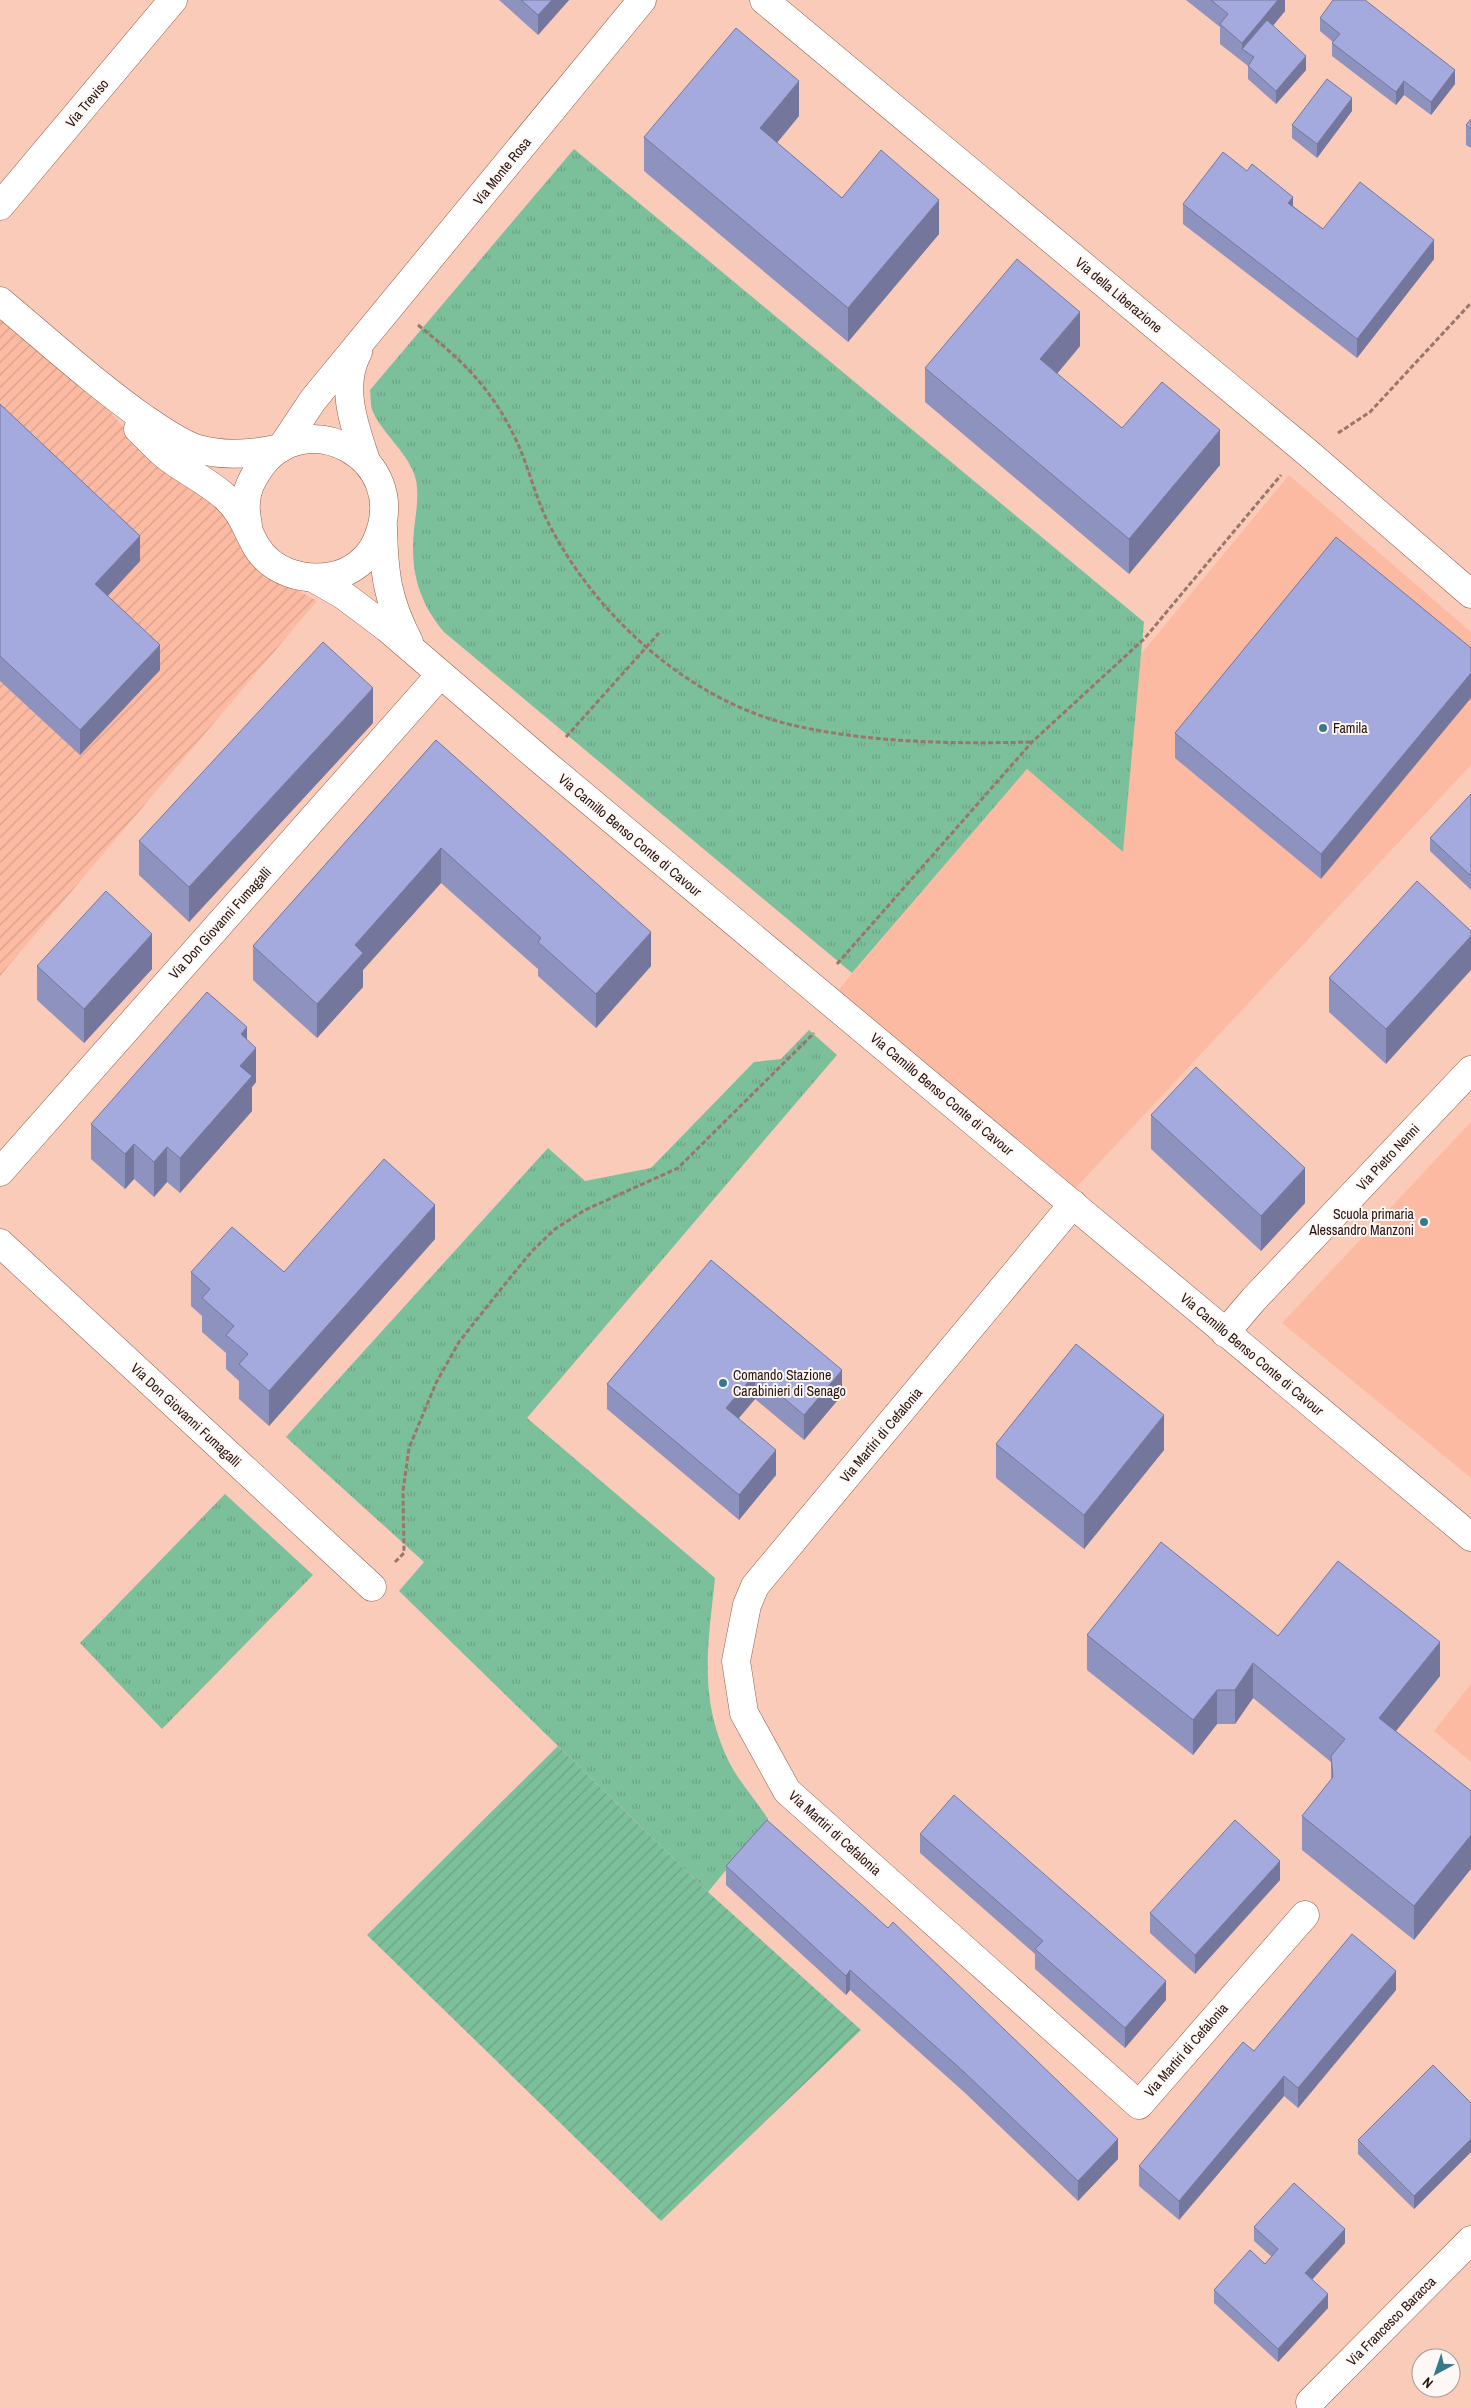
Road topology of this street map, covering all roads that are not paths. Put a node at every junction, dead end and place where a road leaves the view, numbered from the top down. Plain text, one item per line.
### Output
1 (173, 0) edge
2 (642, 0) edge
3 (764, 0) edge
4 (0, 206) edge
5 (0, 301) edge
6 (363, 342) junction
7 (114, 398) junction
8 (281, 448) junction
9 (366, 461) junction
10 (248, 526) junction
11 (383, 526) junction
12 (315, 579) junction
13 (1471, 594) edge
14 (413, 650) junction
15 (440, 675) junction
16 (1471, 1070) edge
17 (0, 1172) edge
18 (1073, 1204) junction
19 (0, 1243) edge
20 (1225, 1333) junction
21 (1471, 1537) edge
22 (372, 1587) road end
23 (1305, 1915) dead end
24 (1471, 2240) edge
25 (1310, 2402) dead end

1 - 4 street, Via Treviso
2 - 6 street, Via Monte Rosa
3 - 13 street, Via della Liberazione
5 - 7 street
6 - 8 street
6 - 9 street
7 - 8 street
7 - 10 street
8 - 9 street
8 - 10 street
9 - 11 street
10 - 12 street
11 - 12 street
11 - 14 street, Via Camillo Benso Conte di Cavour
12 - 14 street, Via Camillo Benso Conte di Cavour
14 - 15 street, Via Camillo Benso Conte di Cavour
15 - 17 street, Via Don Giovanni Fumagalli
15 - 18 street, Via Camillo Benso Conte di Cavour
16 - 20 street, Via Pietro Nenni
18 - 20 street, Via Camillo Benso Conte di Cavour
18 - 23 street, Via Martiri di Cefalonia
19 - 22 street, Via Don Giovanni Fumagalli
20 - 21 street, Via Camillo Benso Conte di Cavour
24 - 25 street, Via Francesco Baracca

